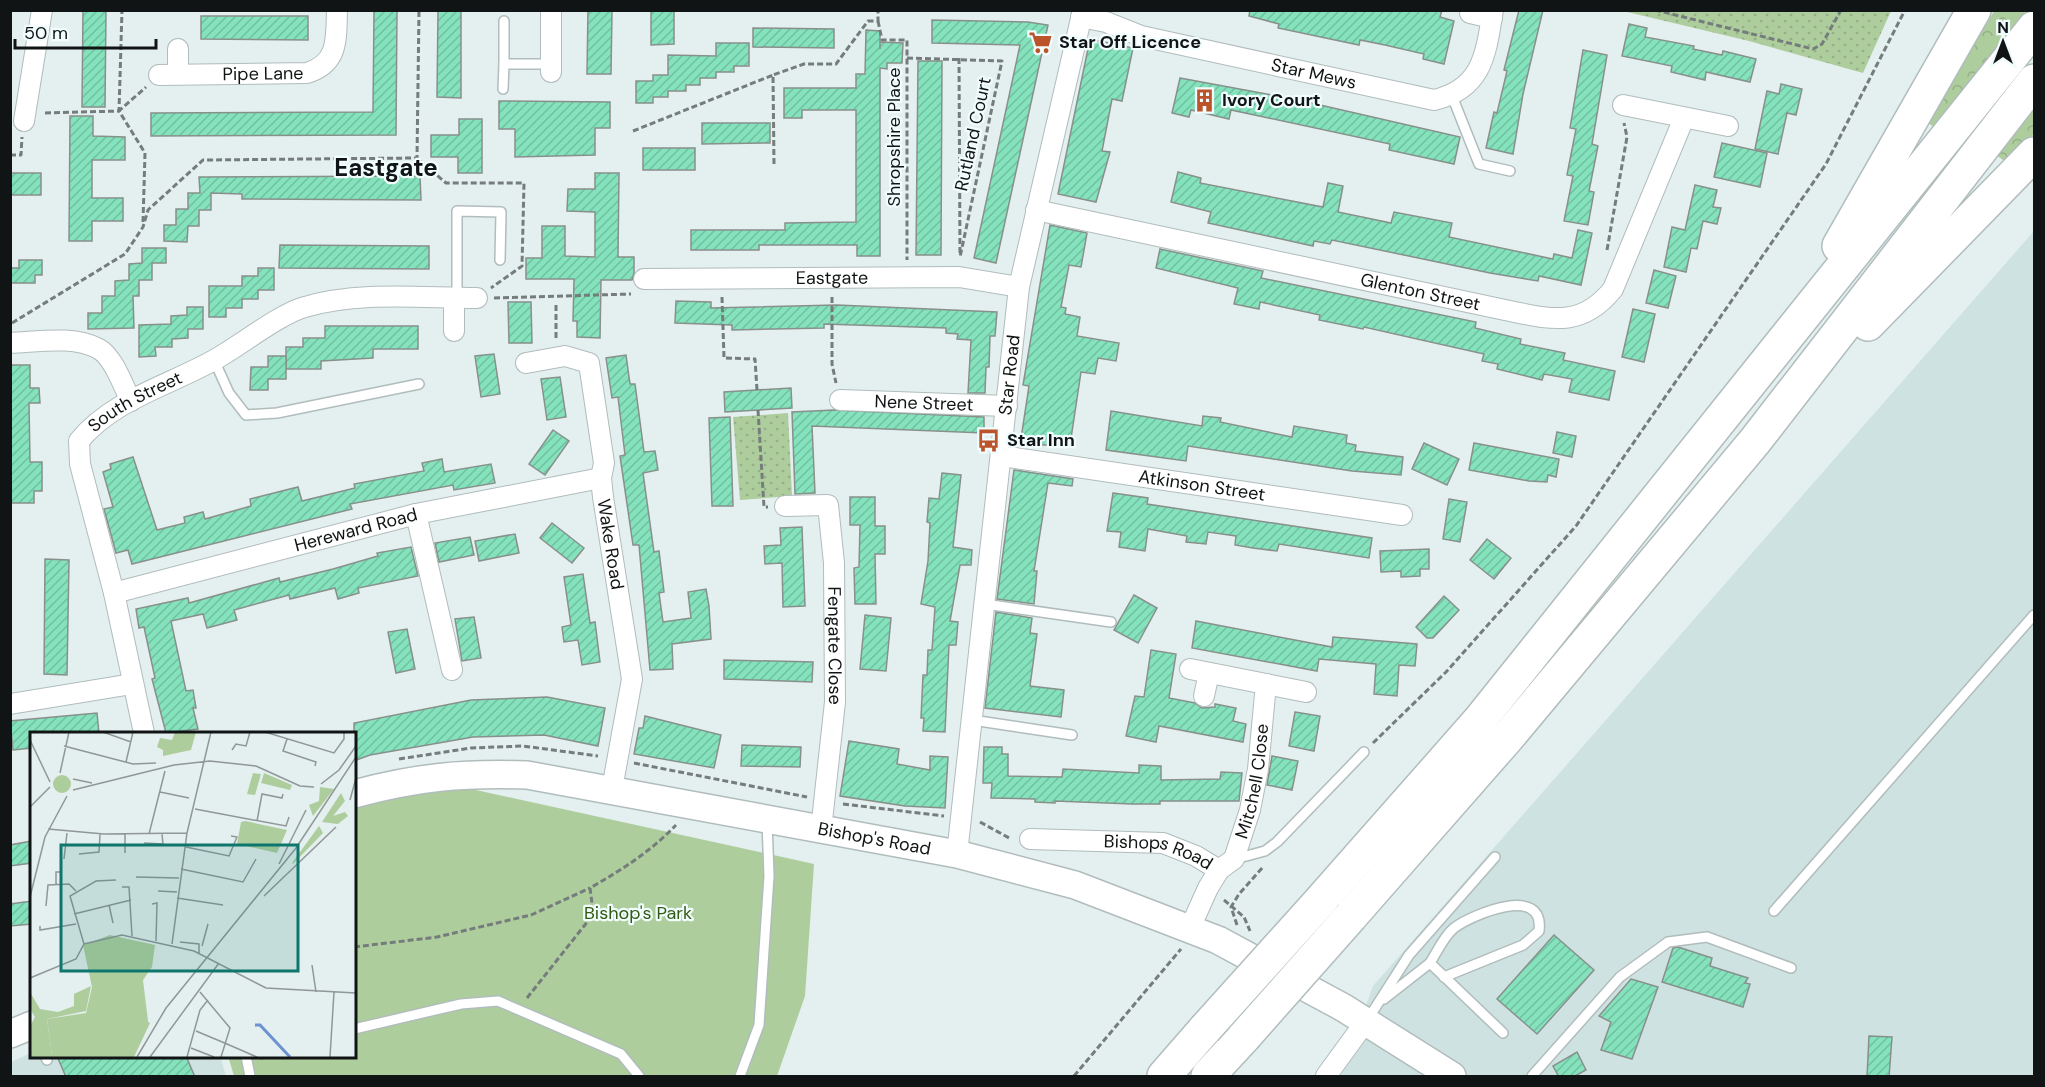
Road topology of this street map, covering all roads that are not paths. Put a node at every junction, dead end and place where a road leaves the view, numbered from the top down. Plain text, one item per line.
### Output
1 (42, 10) edge
2 (337, 10) edge
3 (551, 10) edge
4 (1974, 10) edge
5 (1470, 13) dead end
6 (1082, 14) edge
7 (1493, 14) edge
8 (504, 21) dead end
9 (2034, 28) edge
10 (178, 50) dead end
11 (504, 64) junction
12 (550, 68) joint
13 (2034, 81) edge
14 (503, 89) dead end
15 (1452, 96) junction
16 (1623, 105) road end
17 (24, 117) road end
18 (1684, 118) junction
19 (1728, 126) dead end
20 (2034, 154) edge
21 (1510, 171) dead end
22 (1036, 210) junction
23 (500, 260) dead end
24 (638, 287) road end
25 (1019, 287) junction
26 (455, 298) junction
27 (477, 298) road end
28 (454, 331) dead end
29 (1786, 339) junction
30 (10, 343) edge
31 (214, 360) junction
32 (526, 363) dead end
33 (419, 384) dead end
34 (840, 400) road end
35 (131, 401) junction
36 (1007, 406) junction
37 (1755, 441) junction
38 (1002, 456) junction
39 (601, 478) junction
40 (785, 506) road end
41 (416, 514) junction
42 (1402, 515) dead end
43 (114, 593) junction
44 (985, 604) junction
45 (2034, 615) edge
46 (1111, 622) dead end
47 (452, 670) dead end
48 (132, 684) junction
49 (1266, 684) junction
50 (1306, 692) dead end
51 (1204, 696) dead end
52 (10, 704) edge
53 (972, 720) junction
54 (144, 732) edge
55 (1072, 735) dead end
56 (1364, 752) road end
57 (612, 789) junction
58 (356, 793) edge
59 (767, 820) junction
60 (821, 830) junction
61 (1030, 839) dead end
62 (957, 854) junction
63 (1495, 857) dead end
64 (1226, 865) junction
65 (1774, 911) dead end
66 (1188, 936) junction
67 (1430, 963) junction
68 (1791, 968) dead end
69 (1443, 977) junction
70 (1372, 1013) junction
71 (356, 1029) edge
72 (1503, 1033) dead end
73 (246, 1057) edge
74 (250, 1077) edge
75 (639, 1077) edge
76 (740, 1077) edge
77 (1164, 1077) edge
78 (1208, 1077) edge
79 (1326, 1077) edge
80 (1452, 1077) edge
81 (1532, 1077) edge

1 - 17 street
2 - 10 street, Pipe Lane
3 - 12 street
4 - 29 highway
5 - 7 street
6 - 15 street, Star Mews
6 - 22 street, Star Road
7 - 15 street
8 - 11 lane
9 - 29 highway
11 - 12 lane
11 - 14 lane
13 - 37 highway
15 - 21 lane
16 - 18 street
18 - 19 street
18 - 22 street, Glenton Street
20 - 37 highway
22 - 25 street, Star Road
23 - 26 lane
24 - 25 street, Eastgate
25 - 36 street, Star Road
26 - 27 street, South Street
26 - 28 street
26 - 31 street, South Street
29 - 77 highway, bridge
30 - 35 street
31 - 33 lane
31 - 35 street, South Street
32 - 39 street, Wake Road
34 - 36 street, Nene Street
35 - 43 street, South Street
36 - 38 street, Star Road
37 - 78 highway, bridge
38 - 42 street, Atkinson Street
38 - 44 street, Star Road
39 - 41 street, Hereward Road
39 - 57 street, Wake Road
40 - 60 street, Fengate Close
41 - 43 street, Hereward Road
41 - 47 street
43 - 48 street, South Street
44 - 46 lane
44 - 53 street, Star Road
45 - 65 lane
48 - 52 street
48 - 54 street, South Street
49 - 50 street
49 - 51 street
49 - 64 street, Mitchell Close
53 - 55 lane
53 - 62 street, Star Road
56 - 64 lane
57 - 58 street, Bishop's Road
57 - 59 street, Bishop's Road
59 - 60 street, Bishop's Road
59 - 76 lane
60 - 62 street, Bishop's Road
61 - 64 street, Bishops Road
62 - 66 street, Bishop's Road
63 - 70 lane
64 - 66 street, Bishops Road
66 - 70 street, Bishop's Road
67 - 69 lane
67 - 69 lane
67 - 70 lane
68 - 81 lane
69 - 72 lane
70 - 79 street
70 - 80 street, Bishop's Road
71 - 75 lane
73 - 74 lane

